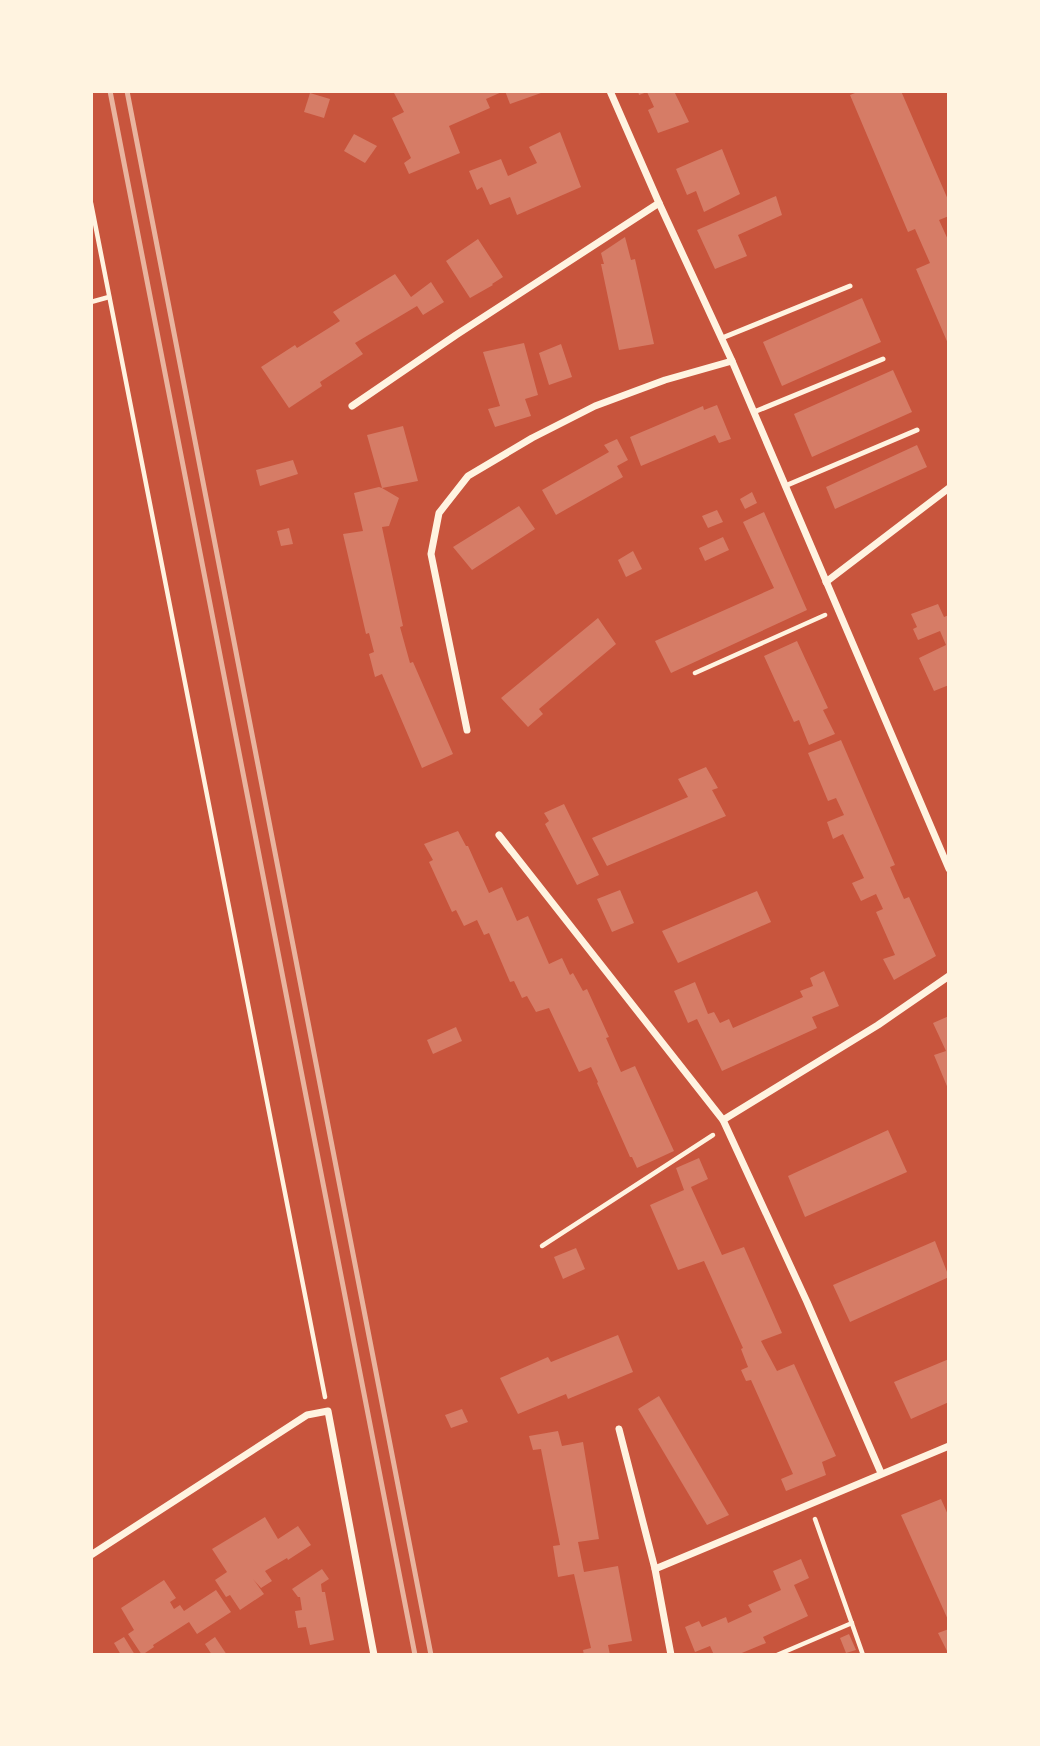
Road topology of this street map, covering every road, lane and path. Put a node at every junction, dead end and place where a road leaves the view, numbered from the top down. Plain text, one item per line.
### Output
1 (610, 91) edge
2 (659, 202) junction
3 (91, 203) edge
4 (850, 286) dead end
5 (110, 296) junction
6 (91, 302) edge
7 (722, 338) junction
8 (883, 359) dead end
9 (732, 361) junction
10 (352, 406) dead end
11 (754, 412) junction
12 (916, 430) dead end
13 (785, 486) junction
14 (949, 488) edge
15 (827, 582) junction
16 (838, 609) junction
17 (695, 673) dead end
18 (467, 730) dead end
19 (499, 835) dead end
20 (949, 869) edge
21 (949, 976) edge
22 (723, 1120) junction
23 (542, 1246) dead end
24 (328, 1411) junction
25 (619, 1429) dead end
26 (949, 1446) edge
27 (881, 1473) junction
28 (810, 1505) junction
29 (91, 1556) edge
30 (655, 1569) junction
31 (852, 1623) junction
32 (374, 1655) edge
33 (671, 1655) edge
34 (777, 1655) edge
35 (863, 1655) edge

1 - 2 street
2 - 7 street
2 - 10 street
3 - 5 path
4 - 7 lane
5 - 6 path
5 - 24 path
7 - 9 street
8 - 11 lane
9 - 11 street
9 - 18 street
11 - 13 street
12 - 13 lane
13 - 15 street
14 - 15 street
15 - 16 street
16 - 17 path
16 - 20 street
19 - 22 street
21 - 22 street
22 - 23 path
22 - 27 street
24 - 29 street
24 - 32 street
25 - 30 street
26 - 27 street
27 - 28 street
28 - 30 street
28 - 31 path
30 - 33 street
31 - 34 path
31 - 35 path

